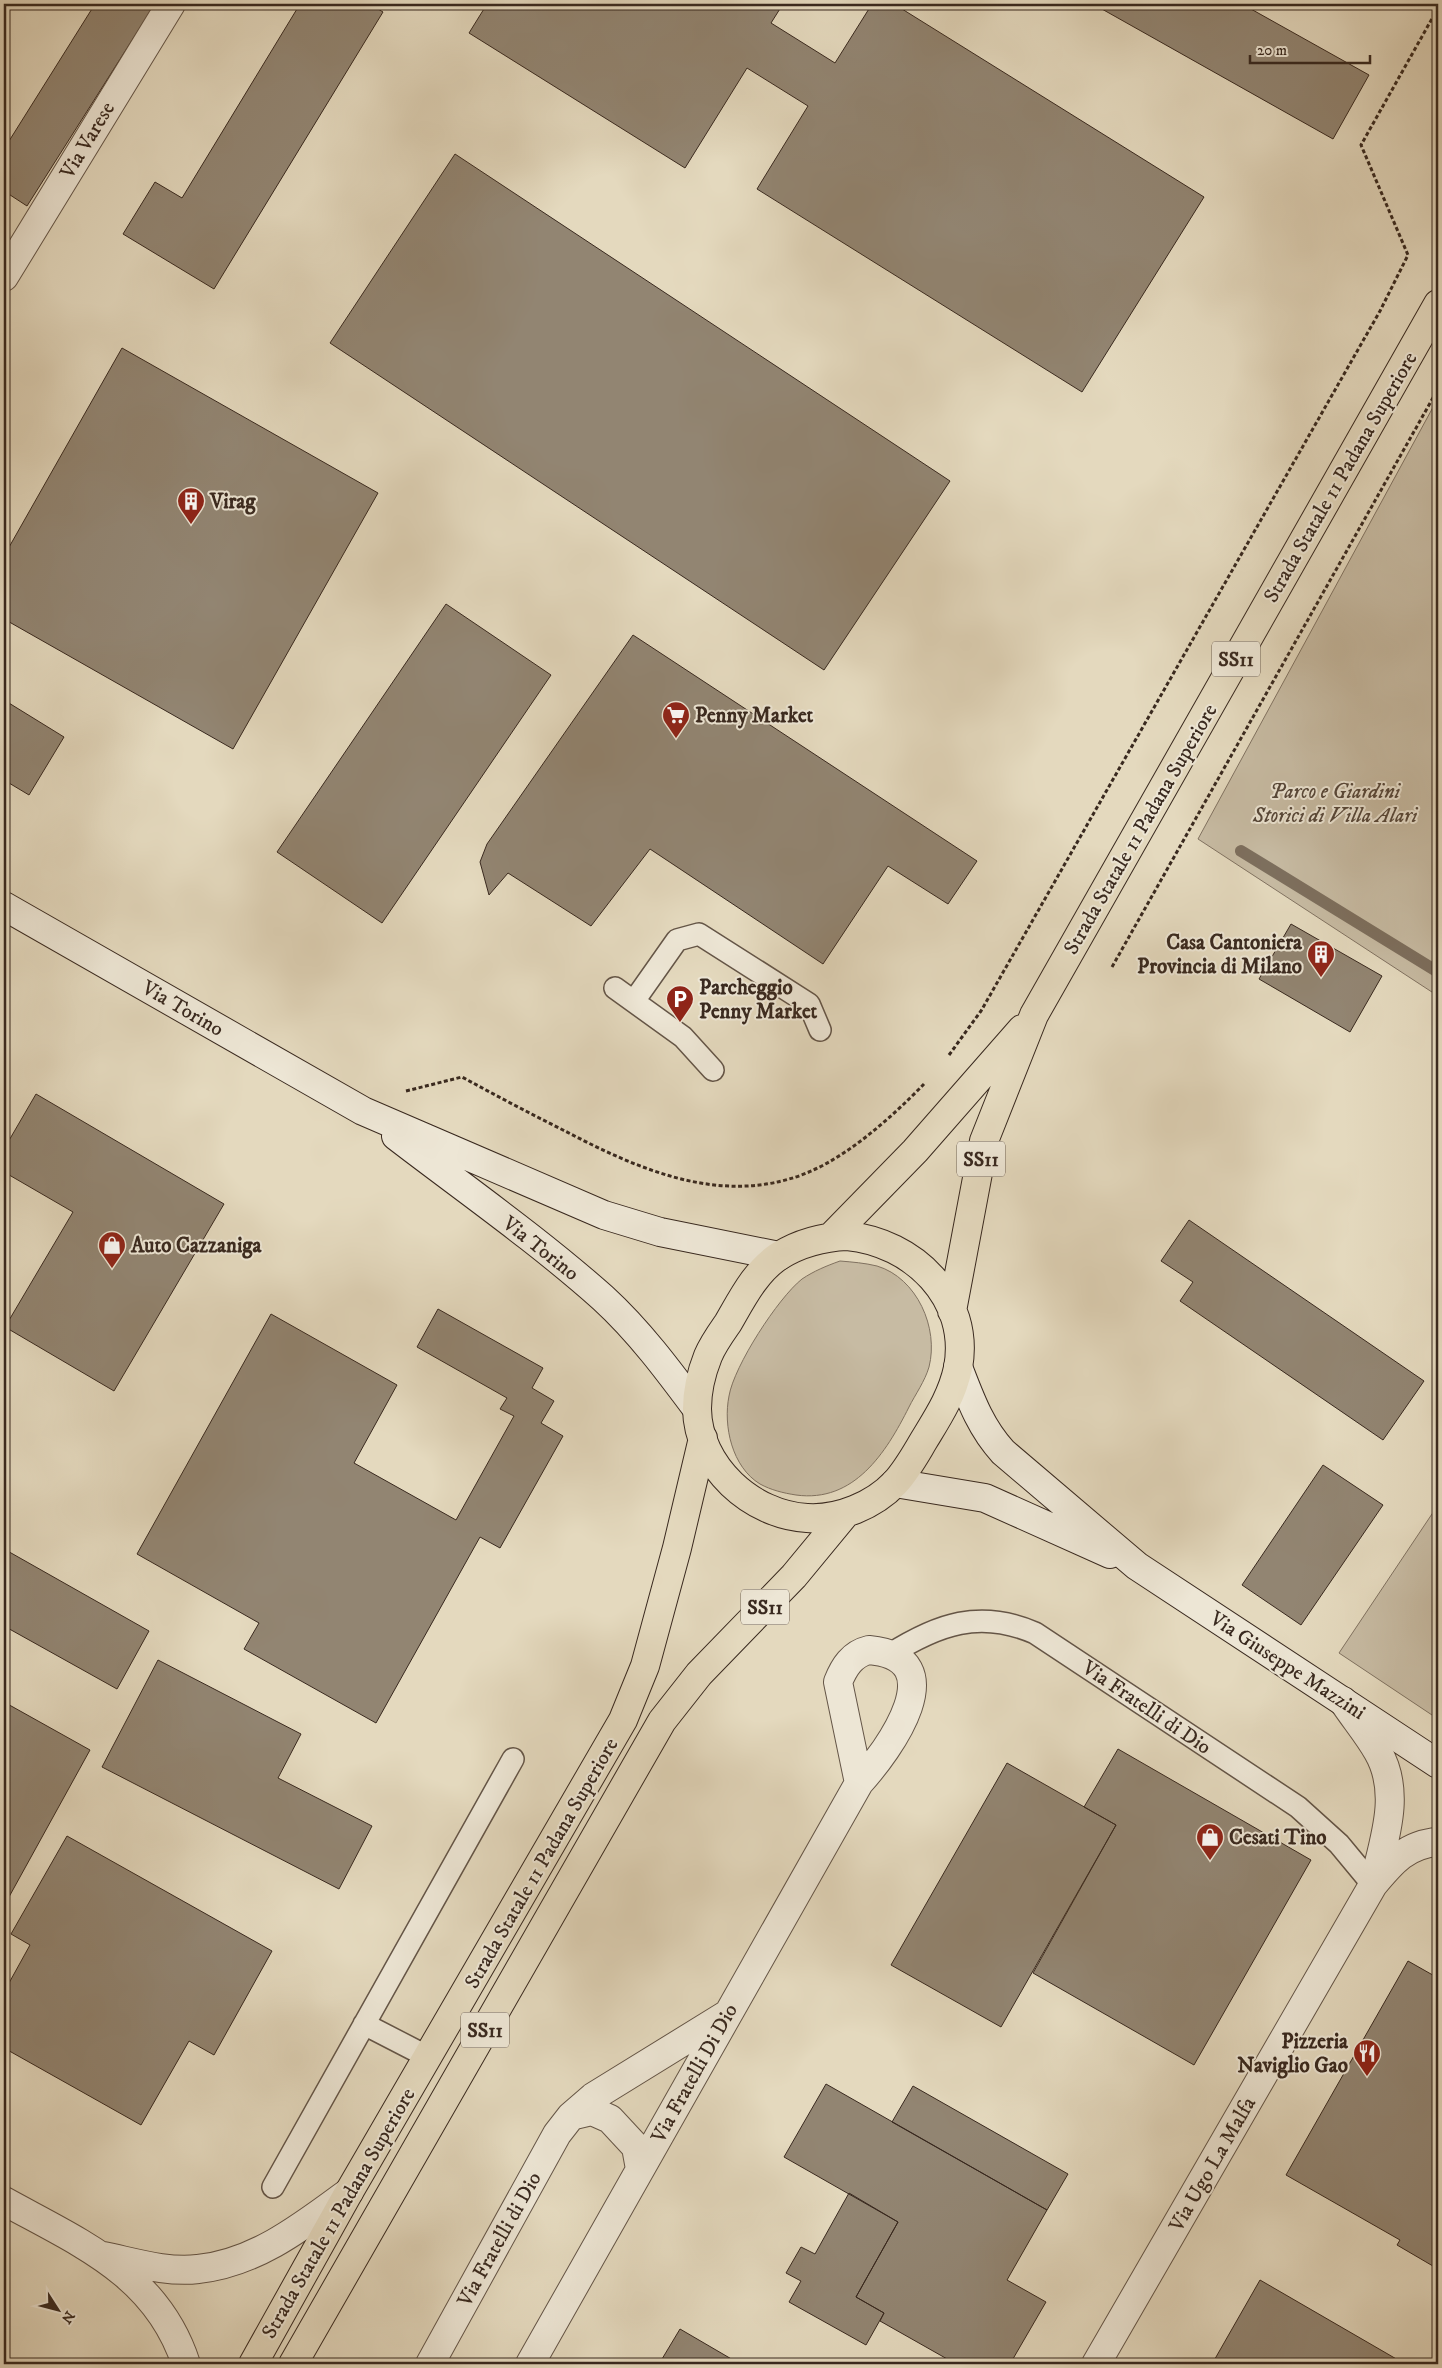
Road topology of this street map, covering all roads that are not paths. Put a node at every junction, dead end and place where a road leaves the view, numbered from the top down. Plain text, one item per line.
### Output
1 (171, 4) edge
2 (4, 277) edge
3 (1438, 304) edge
4 (4, 906) edge
5 (615, 988) dead end
6 (634, 1001) junction
7 (1034, 1014) junction
8 (820, 1030) dead end
9 (713, 1070) dead end
10 (363, 1111) junction
11 (831, 1237) junction
12 (779, 1256) junction
13 (952, 1312) junction
14 (958, 1367) junction
15 (697, 1409) junction
16 (703, 1438) junction
17 (895, 1483) junction
18 (846, 1513) junction
19 (1137, 1566) junction
20 (889, 1654) junction
21 (1343, 1701) junction
22 (513, 1759) dead end
23 (1438, 1764) edge
24 (859, 1783) junction
25 (1438, 1842) edge
26 (1373, 1885) junction
27 (728, 2013) junction
28 (364, 2024) junction
29 (428, 2057) junction
30 (571, 2116) junction
31 (640, 2169) junction
32 (273, 2187) dead end
33 (349, 2192) junction
34 (4, 2201) edge
35 (104, 2256) junction
36 (186, 2364) edge
37 (252, 2364) edge
38 (294, 2364) edge
39 (430, 2364) edge
40 (530, 2364) edge
41 (1096, 2364) edge

1 - 2 street, Via Varese
3 - 7 main road, Strada Statale 11 Padana Superiore / SS11
4 - 10 street, Via Torino
5 - 6 lane
6 - 8 lane
6 - 9 lane
7 - 11 main road, Strada Statale 11 Padana Superiore / SS11
7 - 13 main road, Strada Statale 11 Padana Superiore / SS11
10 - 12 street, Via Torino
10 - 15 street, Via Torino
11 - 12 main road, Strada Statale 11 Padana Superiore / SS11
11 - 13 main road, Strada Statale 11 Padana Superiore / SS11
12 - 15 main road, Strada Statale 11 Padana Superiore / SS11
13 - 14 main road, Strada Statale 11 Padana Superiore / SS11
14 - 17 main road, Strada Statale 11 Padana Superiore / SS11
14 - 19 street, Via Giuseppe Mazzini
15 - 16 main road, Strada Statale 11 Padana Superiore / SS11
16 - 18 main road, Strada Statale 11 Padana Superiore / SS11
16 - 29 main road, Strada Statale 11 Padana Superiore / SS11
17 - 18 main road, Strada Statale 11 Padana Superiore / SS11
17 - 19 street, Via Giuseppe Mazzini
18 - 38 main road, Strada Statale 11 Padana Superiore / SS11
19 - 21 street, Via Giuseppe Mazzini
20 - 24 street, Via Fratelli Di Dio
20 - 24 street
20 - 26 lane, Via Fratelli di Dio
21 - 23 street, Via Giuseppe Mazzini
21 - 26 street, Via Ugo La Malfa
22 - 28 lane
24 - 27 street, Via Fratelli Di Dio
25 - 26 street, Via Ugo La Malfa
26 - 41 street, Via Ugo La Malfa
27 - 30 street, Via Fratelli di Dio
27 - 31 street, Via Fratelli Di Dio
28 - 29 lane
28 - 32 lane
29 - 33 main road, Strada Statale 11 Padana Superiore / SS11
30 - 31 street, Via Fratelli di Dio
30 - 39 street, Via Fratelli di Dio
31 - 40 street, Via Fratelli Di Dio
33 - 35 street
33 - 37 main road, Strada Statale 11 Padana Superiore / SS11
34 - 35 street
35 - 36 street

